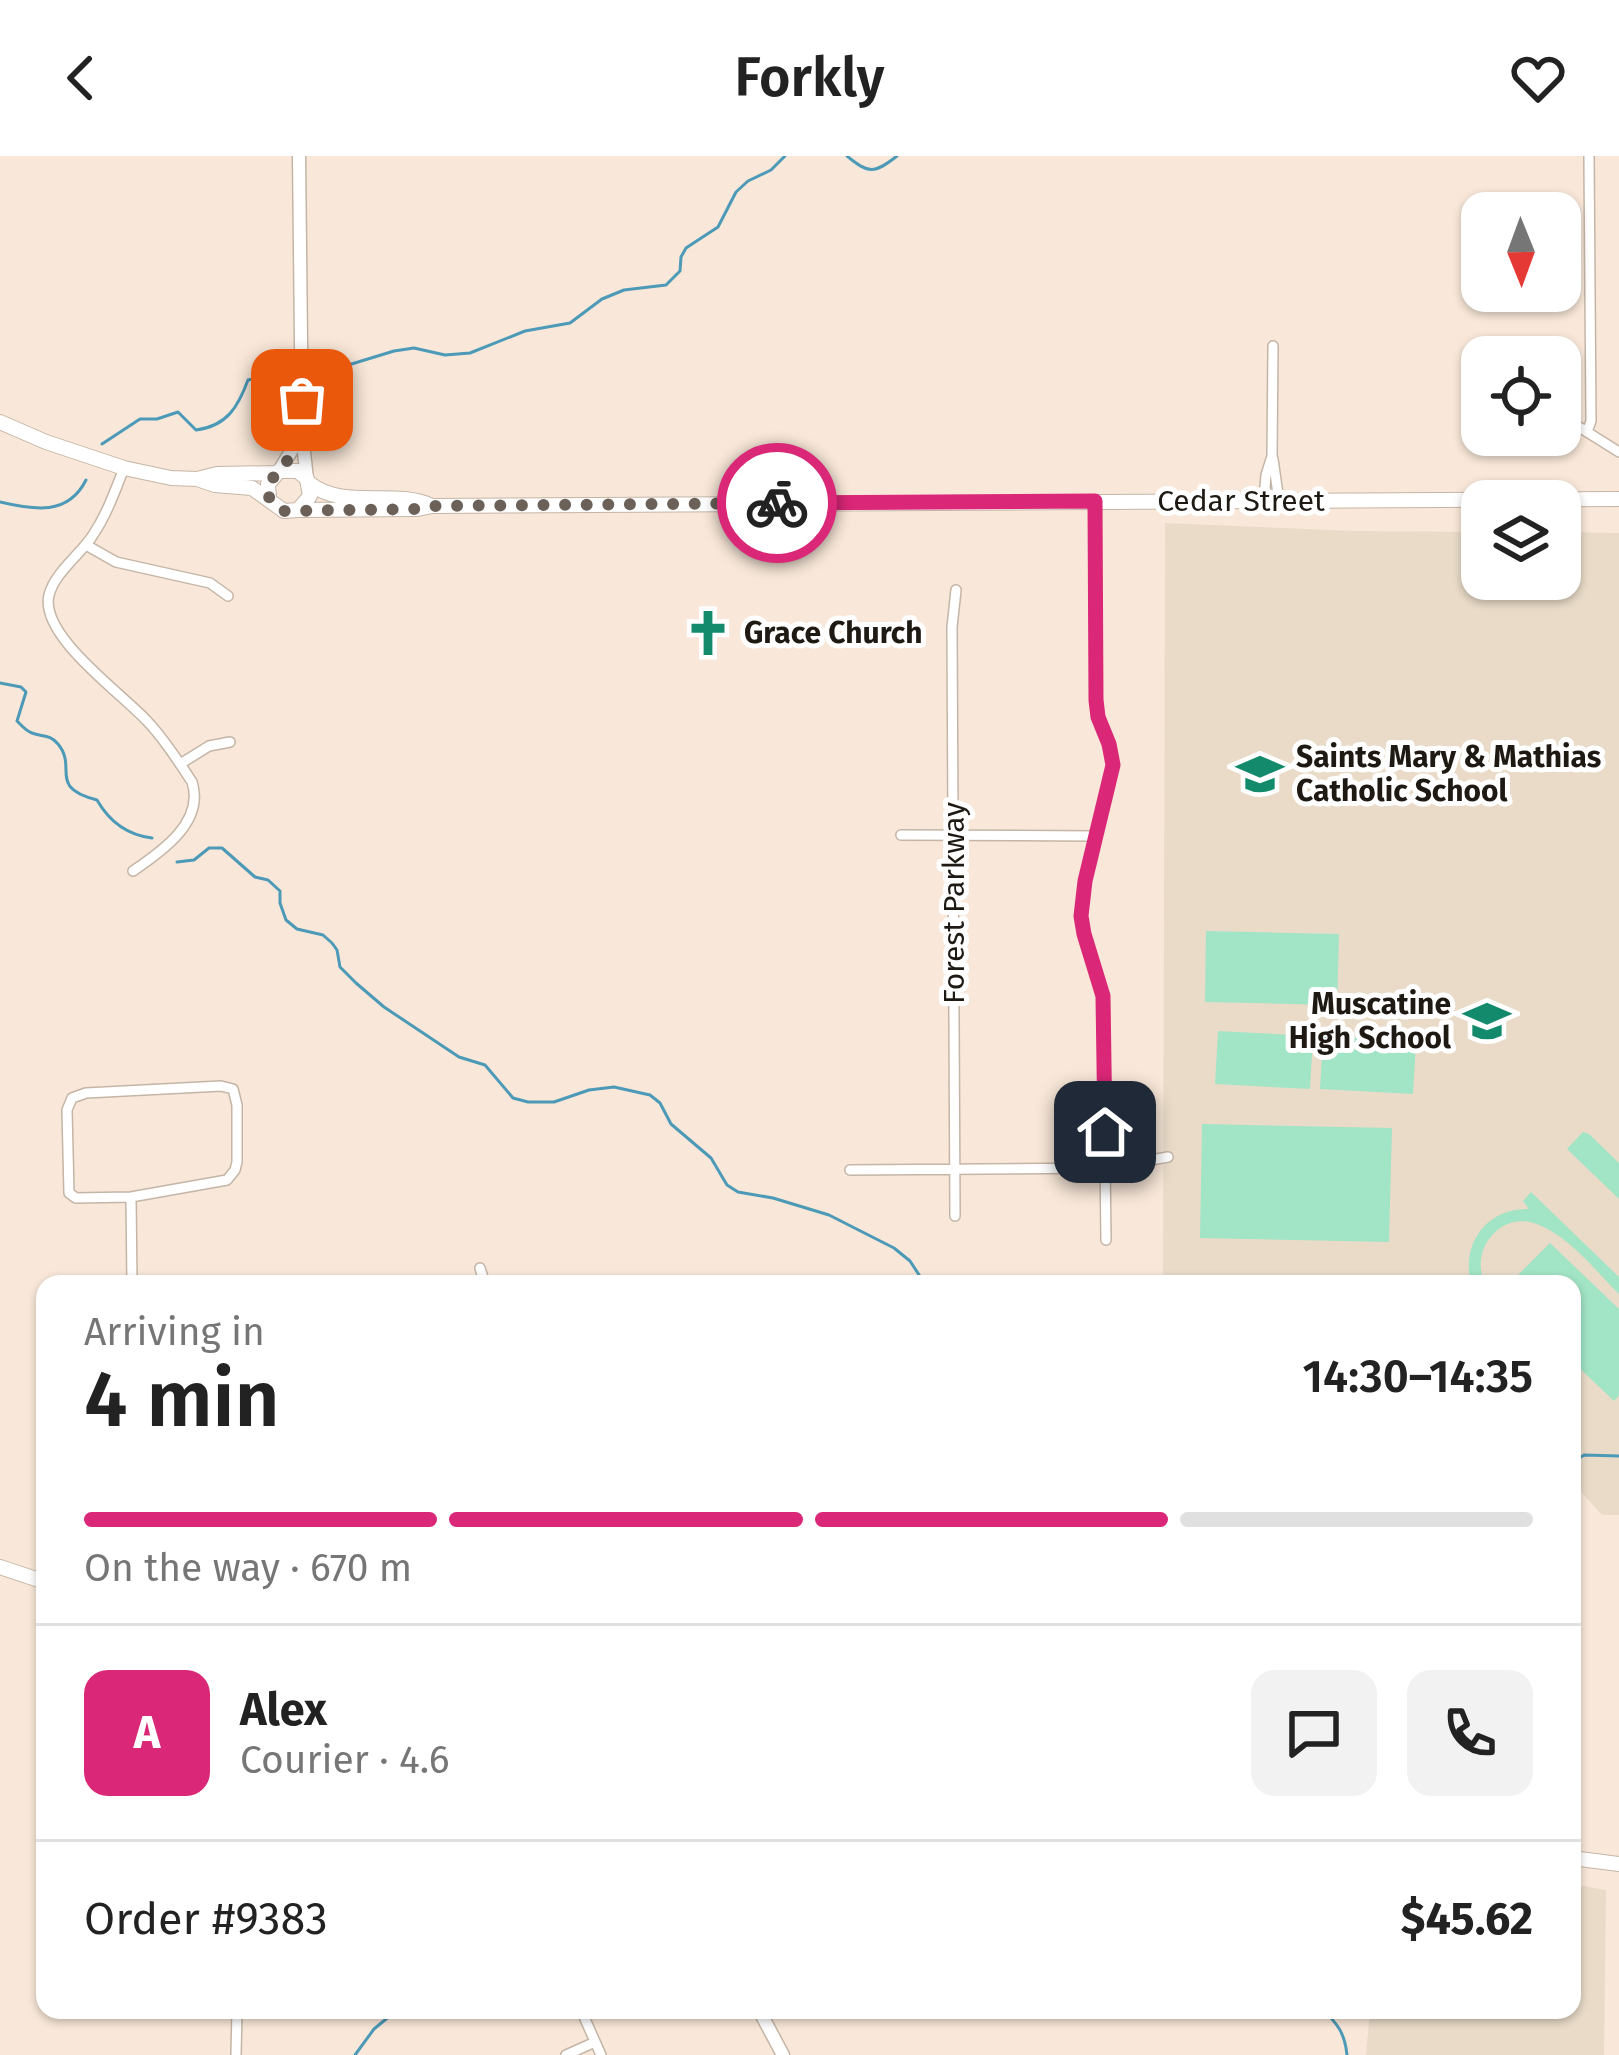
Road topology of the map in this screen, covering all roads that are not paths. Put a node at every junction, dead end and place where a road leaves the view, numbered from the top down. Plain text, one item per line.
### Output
1 (299, 156) edge
2 (1589, 156) edge
3 (1273, 346) dead end
4 (0, 422) edge
5 (1581, 428) edge
6 (1587, 432) junction
7 (302, 434) junction
8 (1619, 452) edge
9 (124, 468) junction
10 (278, 472) junction
11 (197, 479) junction
12 (308, 481) junction
13 (269, 498) junction
14 (1619, 499) edge
15 (1095, 501) junction
16 (1271, 501) junction
17 (432, 506) junction
18 (298, 510) junction
19 (86, 545) junction
20 (956, 590) dead end
21 (228, 596) dead end
22 (230, 742) dead end
23 (180, 764) junction
24 (901, 835) dead end
25 (953, 836) junction
26 (1097, 836) junction
27 (133, 872) dead end
28 (1168, 1156) dead end
29 (955, 1168) junction
30 (1105, 1168) junction
31 (850, 1170) dead end
32 (131, 1197) junction
33 (956, 1216) dead end
34 (1106, 1240) dead end
35 (480, 1268) dead end
36 (132, 1275) edge
37 (482, 1275) edge
38 (0, 1567) edge
39 (36, 1579) edge
40 (1581, 1859) edge
41 (1619, 1864) edge
42 (238, 2019) edge
43 (585, 2019) edge
44 (764, 2019) edge
45 (595, 2042) junction
46 (236, 2055) edge
47 (566, 2055) edge
48 (601, 2055) edge
49 (783, 2055) edge

1 - 7 street
2 - 6 street
3 - 16 street
4 - 9 main road
5 - 6 street
6 - 8 street
7 - 10 street
7 - 12 street
9 - 11 main road
9 - 19 street
10 - 11 main road
10 - 12 main road
10 - 13 main road
11 - 13 main road
12 - 17 main road, Cedar Street
12 - 18 main road
13 - 18 main road
14 - 16 main road, Cedar Street
15 - 16 main road, Cedar Street
15 - 17 main road, Cedar Street
15 - 26 street
17 - 18 main road, Cedar Street
19 - 21 street
19 - 23 street
20 - 25 street, Forest Parkway
22 - 23 street
23 - 27 street
24 - 25 street
25 - 26 street
25 - 29 street, Forest Parkway
26 - 30 street
28 - 30 street
29 - 30 street
29 - 31 street
29 - 33 street, Forest Parkway
30 - 34 street
32 - 32 street
32 - 36 street
35 - 37 street
38 - 39 main road
40 - 41 main road
42 - 46 street
43 - 45 street
44 - 49 street
45 - 47 street
45 - 48 street

